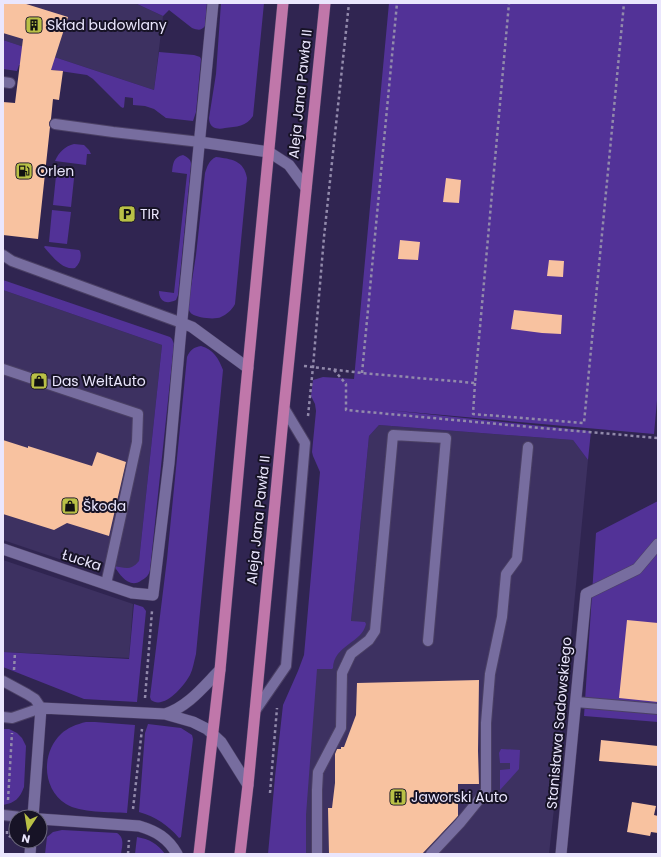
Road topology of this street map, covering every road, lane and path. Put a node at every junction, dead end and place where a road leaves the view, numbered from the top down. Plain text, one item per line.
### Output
1 (213, 3) edge
2 (284, 3) edge
3 (325, 3) edge
4 (349, 3) edge
5 (397, 3) edge
6 (509, 3) edge
7 (624, 3) edge
8 (55, 124) dead end
9 (200, 142) junction
10 (269, 152) junction
11 (306, 188) junction
12 (3, 255) edge
13 (182, 323) junction
14 (289, 364) junction
15 (313, 367) junction
16 (3, 368) edge
17 (248, 368) junction
18 (333, 370) junction
19 (362, 373) junction
20 (475, 383) junction
21 (284, 408) junction
22 (658, 438) edge
23 (305, 442) junction
24 (528, 447) dead end
25 (658, 544) edge
26 (3, 549) edge
27 (106, 584) junction
28 (428, 641) dead end
29 (15, 652) dead end
30 (220, 670) junction
31 (3, 681) edge
32 (14, 686) junction
33 (576, 702) junction
34 (277, 707) dead end
35 (40, 708) junction
36 (658, 709) edge
37 (255, 710) junction
38 (165, 714) junction
39 (8, 718) edge
40 (212, 733) junction
41 (248, 785) junction
42 (270, 793) dead end
43 (34, 809) edge
44 (5, 816) edge
45 (48, 820) edge
46 (8, 836) edge
47 (177, 854) edge
48 (199, 854) edge
49 (240, 854) edge
50 (317, 854) edge
51 (431, 854) edge
52 (561, 854) edge

1 - 9 street
2 - 10 main road, Aleja Jana Pawła II
3 - 11 main road, Aleja Jana Pawła II
4 - 15 path
5 - 19 path
6 - 20 path
7 - 20 path
8 - 9 lane
9 - 10 street, Aleja Jana Pawła II
9 - 13 street
10 - 11 street, Aleja Jana Pawła II
10 - 17 main road, Aleja Jana Pawła II
11 - 14 main road, Aleja Jana Pawła II
12 - 13 lane
13 - 17 street
13 - 27 street, Łucka
14 - 15 path
14 - 21 main road, Aleja Jana Pawła II
15 - 18 path
15 - 23 path
16 - 27 lane
17 - 30 main road, Aleja Jana Pawła II
18 - 19 path
18 - 22 path
19 - 20 path
21 - 23 lane
21 - 37 main road, Aleja Jana Pawła II
23 - 37 lane
24 - 51 lane
25 - 33 street, Stanisława Sadowskiego
26 - 27 street, Łucka
28 - 50 lane
29 - 32 path
30 - 38 street
30 - 40 main road, Aleja Jana Pawła II
31 - 32 lane
32 - 35 lane
33 - 36 lane
33 - 52 street, Stanisława Sadowskiego
34 - 42 path
35 - 38 street
35 - 39 lane
35 - 43 street
37 - 41 main road, Aleja Jana Pawła II
38 - 40 street
39 - 44 path
40 - 41 street
40 - 48 main road, Aleja Jana Pawła II
41 - 49 main road, Aleja Jana Pawła II
44 - 46 path
45 - 47 street

